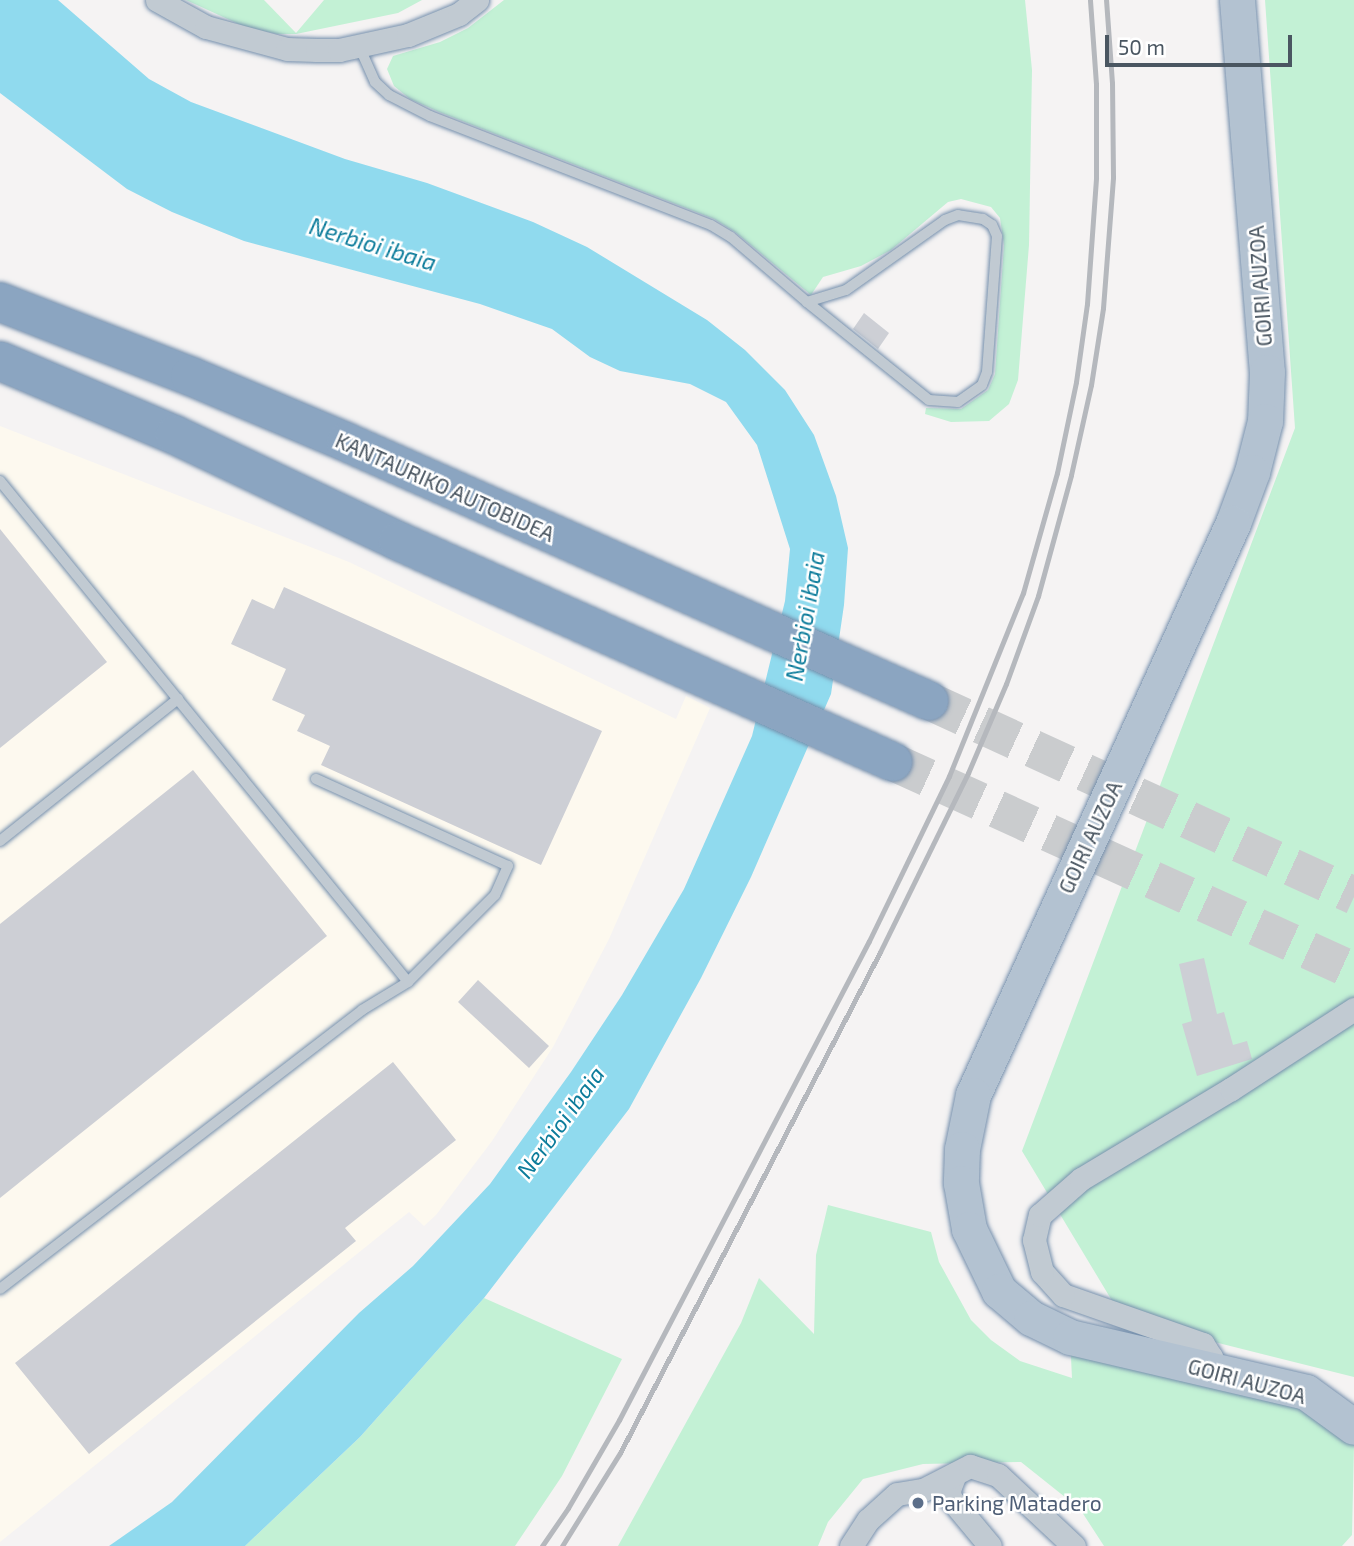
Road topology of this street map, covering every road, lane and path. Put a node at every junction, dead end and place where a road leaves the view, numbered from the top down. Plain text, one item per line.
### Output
1 (158, 0) edge
2 (477, 0) edge
3 (1237, 0) edge
4 (359, 47) junction
5 (0, 302) edge
6 (807, 302) junction
7 (0, 362) edge
8 (0, 481) edge
9 (178, 699) junction
10 (929, 701) tunnel mouth
11 (893, 762) tunnel mouth
12 (316, 779) dead end
13 (0, 841) edge
14 (408, 982) junction
15 (1354, 1009) edge
16 (0, 1289) edge
17 (1207, 1369) junction
18 (1354, 1427) edge
19 (955, 1474) junction
20 (851, 1546) edge
21 (990, 1546) edge
22 (1074, 1546) edge

1 - 4 street
2 - 4 street
3 - 17 main road, GOIRI AUZOA
4 - 6 lane
5 - 10 highway, KANTAURIKO AUTOBIDEA
6 - 6 lane
7 - 11 highway
8 - 9 lane
9 - 13 lane
9 - 14 lane
12 - 14 lane
14 - 16 lane
15 - 17 street
17 - 18 main road, GOIRI AUZOA
19 - 20 street
19 - 21 street
19 - 22 street

